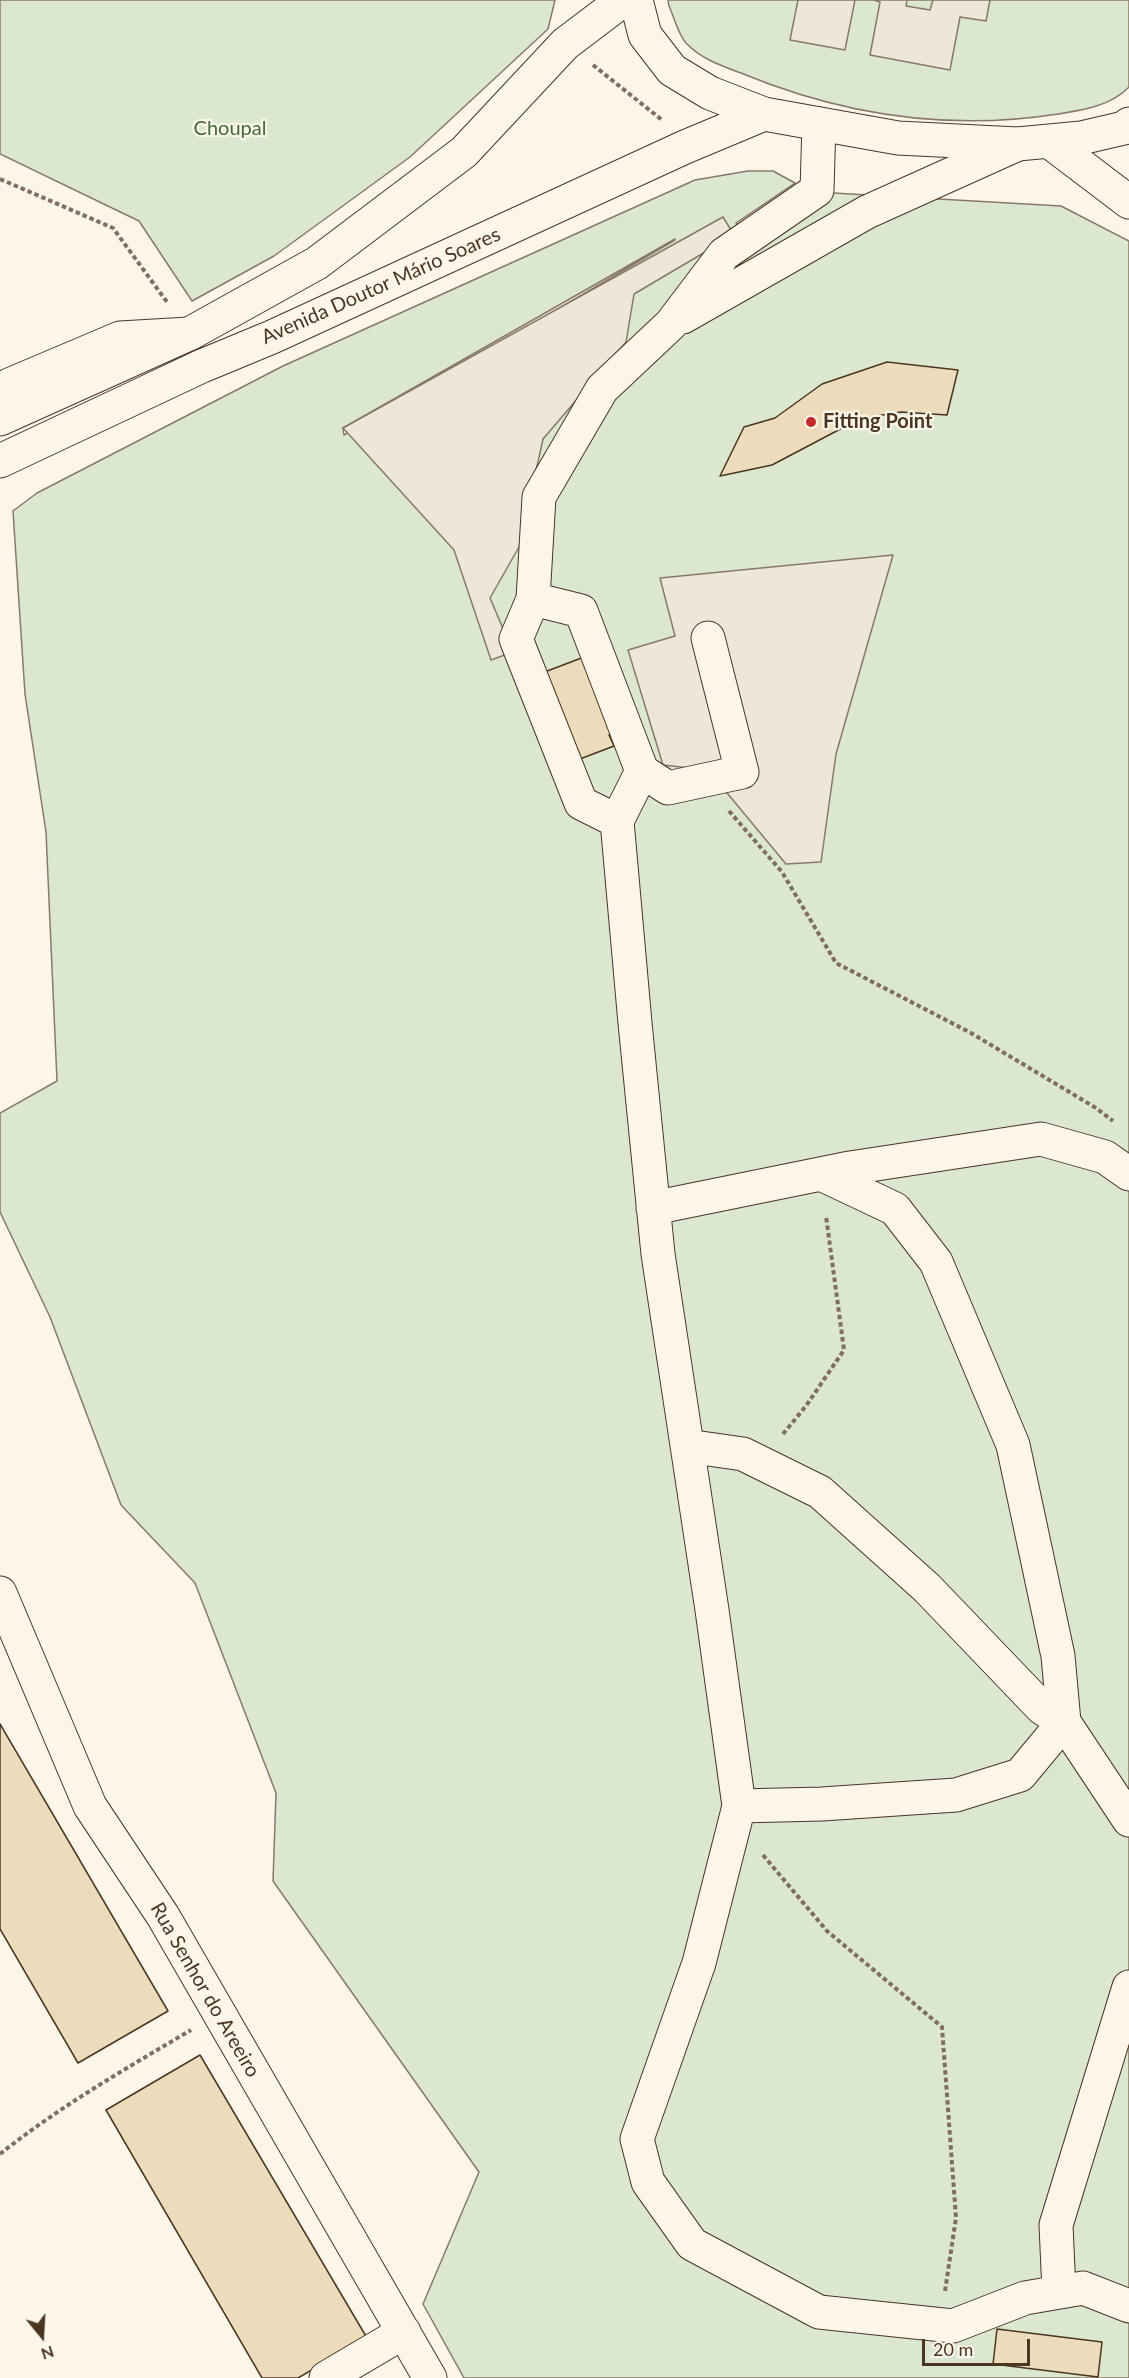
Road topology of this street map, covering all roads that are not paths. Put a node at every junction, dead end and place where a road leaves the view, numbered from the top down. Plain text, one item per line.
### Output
1 (623, 0) edge
2 (636, 0) edge
3 (764, 114) junction
4 (819, 124) junction
5 (1127, 127) edge
6 (1034, 143) junction
7 (1129, 202) edge
8 (671, 324) junction
9 (191, 333) junction
10 (0, 394) edge
11 (0, 419) edge
12 (0, 461) edge
13 (533, 599) junction
14 (708, 638) dead end
15 (642, 771) junction
16 (617, 821) junction
17 (821, 1174) junction
18 (1129, 1174) edge
19 (653, 1208) junction
20 (687, 1446) junction
21 (0, 1593) edge
22 (1064, 1722) junction
23 (737, 1814) junction
24 (1129, 1820) edge
25 (1129, 1987) edge
26 (1059, 2292) junction
27 (1129, 2306) edge
28 (404, 2332) junction
29 (326, 2378) edge
30 (430, 2378) edge

1 - 9 main road, Avenida Doutor Mário Soares
2 - 3 main road
3 - 4 main road
3 - 12 main road, Avenida Doutor Mário Soares
4 - 6 main road
4 - 8 main road
5 - 6 main road
6 - 7 main road
6 - 8 main road
8 - 13 main road
9 - 10 main road
9 - 11 main road, Avenida Doutor Mário Soares
13 - 15 main road
13 - 16 main road
14 - 15 main road
15 - 16 main road
16 - 19 main road
17 - 18 main road
17 - 19 main road
17 - 22 main road
19 - 20 main road
20 - 22 main road
20 - 23 main road
21 - 28 main road, Rua Senhor do Areeiro
22 - 23 main road
22 - 24 main road
23 - 26 main road
25 - 26 main road
26 - 27 main road
28 - 29 main road
28 - 30 main road, Rua Senhor do Areeiro

